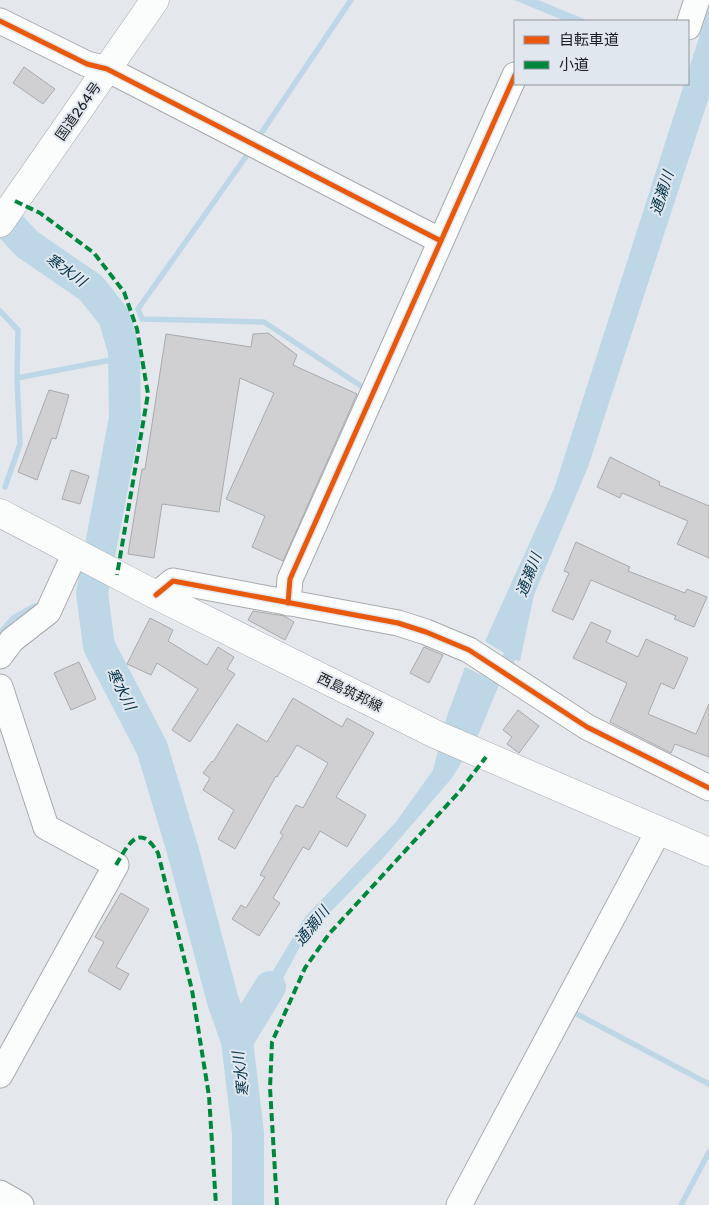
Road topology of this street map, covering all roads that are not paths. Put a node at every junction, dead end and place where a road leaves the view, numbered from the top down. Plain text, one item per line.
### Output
1 (155, 0) edge
2 (697, 0) edge
3 (0, 21) edge
4 (689, 24) edge
5 (107, 69) junction
6 (514, 77) edge
7 (0, 223) edge
8 (441, 241) junction
9 (0, 513) edge
10 (75, 553) junction
11 (156, 595) junction
12 (288, 603) junction
13 (0, 656) edge
14 (0, 688) edge
15 (709, 788) edge
16 (658, 832) junction
17 (709, 852) edge
18 (0, 1075) edge
19 (0, 1194) edge
20 (21, 1205) edge
21 (459, 1205) edge

1 - 5 main road, 国道264号
2 - 4 street
3 - 5 street
5 - 7 main road, 国道264号
5 - 8 street
6 - 8 street
8 - 12 street
9 - 10 main road, 西島筑邦線
10 - 11 main road, 西島筑邦線
10 - 13 street
11 - 12 street
11 - 16 main road, 西島筑邦線
12 - 15 street
14 - 18 street
16 - 17 main road, 西島筑邦線
16 - 21 street
19 - 20 street

